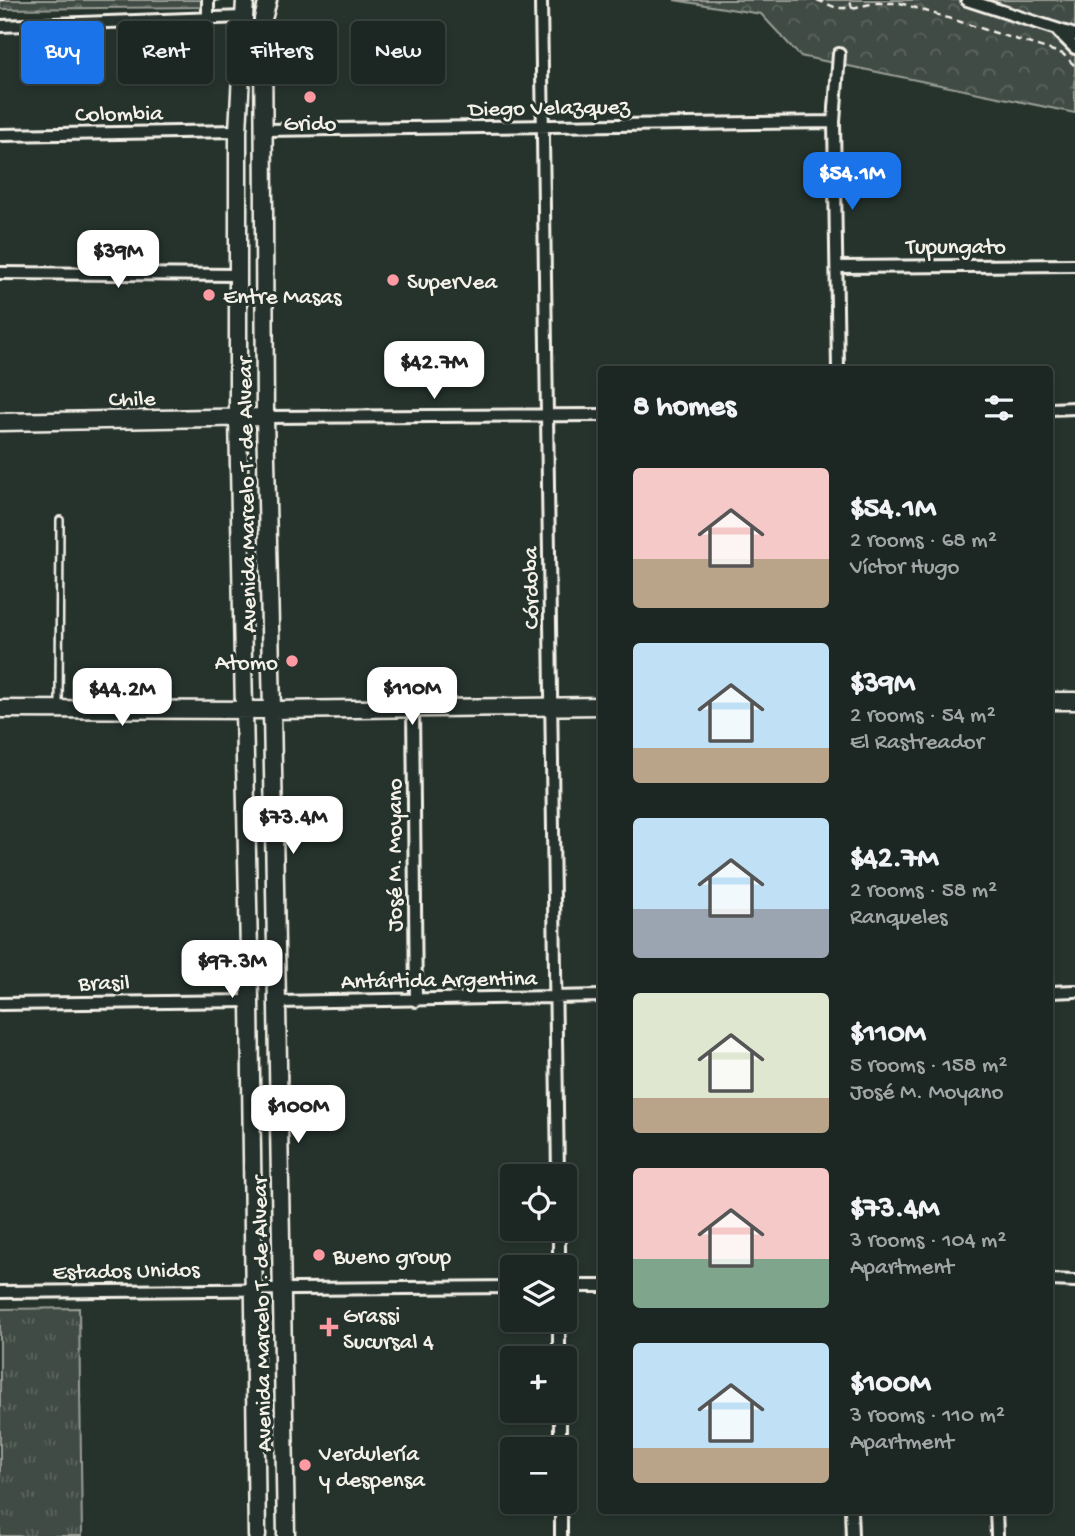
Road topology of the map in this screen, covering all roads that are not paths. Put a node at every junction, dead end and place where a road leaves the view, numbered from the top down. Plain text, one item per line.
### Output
1 (208, 0) edge
2 (245, 0) edge
3 (268, 0) edge
4 (541, 0) edge
5 (967, 0) edge
6 (243, 17) junction
7 (208, 18) junction
8 (0, 26) edge
9 (1056, 29) junction
10 (1075, 35) edge
11 (1075, 48) edge
12 (839, 54) dead end
13 (834, 122) junction
14 (544, 127) junction
15 (264, 130) junction
16 (238, 131) junction
17 (0, 135) edge
18 (1075, 265) edge
19 (837, 267) junction
20 (0, 273) edge
21 (237, 275) junction
22 (838, 366) edge
23 (1075, 408) edge
24 (1053, 409) edge
25 (598, 415) edge
26 (548, 416) junction
27 (238, 417) junction
28 (265, 417) junction
29 (0, 422) edge
30 (60, 520) dead end
31 (1053, 701) edge
32 (1075, 701) edge
33 (598, 706) edge
34 (552, 707) junction
35 (413, 708) junction
36 (0, 709) edge
37 (59, 709) junction
38 (244, 710) junction
39 (272, 710) junction
40 (1075, 991) edge
41 (1053, 992) edge
42 (557, 996) junction
43 (598, 996) edge
44 (250, 1001) junction
45 (416, 1001) junction
46 (278, 1002) junction
47 (0, 1003) edge
48 (558, 1164) edge
49 (1053, 1280) edge
50 (1075, 1281) edge
51 (577, 1286) edge
52 (598, 1286) edge
53 (500, 1287) edge
54 (253, 1289) junction
55 (282, 1289) junction
56 (0, 1292) edge
57 (561, 1514) edge
58 (851, 1514) edge
59 (996, 1514) edge
60 (257, 1536) edge
61 (286, 1536) edge
62 (561, 1536) edge
63 (852, 1536) edge
64 (997, 1536) edge

1 - 7 street
2 - 6 main road, Avenida Marcelo T. de Alvear
3 - 15 main road, Avenida Marcelo T. de Alvear
4 - 14 street, Córdoba
5 - 9 street
6 - 7 street
6 - 16 main road, Avenida Marcelo T. de Alvear
7 - 8 street
9 - 10 street
9 - 11 street
12 - 13 street
13 - 14 street, Diego Velazquez
13 - 19 street
14 - 15 street, Diego Velazquez
14 - 26 street, Córdoba
15 - 28 main road, Avenida Marcelo T. de Alvear
16 - 17 street, Colombia
16 - 21 main road, Avenida Marcelo T. de Alvear
18 - 19 street, Tupungato
19 - 22 street
20 - 21 street
21 - 27 main road, Avenida Marcelo T. de Alvear
23 - 24 street
25 - 26 street
26 - 28 street
26 - 34 street, Córdoba
27 - 28 main road, Chile
27 - 29 main road, Chile
27 - 38 main road, Avenida Marcelo T. de Alvear
28 - 39 main road, Avenida Marcelo T. de Alvear
30 - 37 lane
31 - 32 main road
33 - 34 main road
34 - 35 main road
34 - 42 street, Córdoba
35 - 39 main road
35 - 45 street, José M. Moyano
36 - 37 main road
37 - 38 main road
38 - 39 main road
38 - 44 main road, Avenida Marcelo T. de Alvear
39 - 46 main road, Avenida Marcelo T. de Alvear
40 - 41 street
42 - 43 street, Antártida Argentina
42 - 45 street, Antártida Argentina
42 - 48 street, Córdoba
44 - 47 street, Brasil
44 - 54 main road, Avenida Marcelo T. de Alvear
45 - 46 street, Antártida Argentina
46 - 55 main road, Avenida Marcelo T. de Alvear
49 - 50 street
51 - 52 street
53 - 55 street, Estados Unidos
54 - 55 street, Estados Unidos
54 - 56 street, Estados Unidos
54 - 60 main road, Avenida Marcelo T. de Alvear
55 - 61 main road, Avenida Marcelo T. de Alvear
57 - 62 street
58 - 63 street
59 - 64 street

